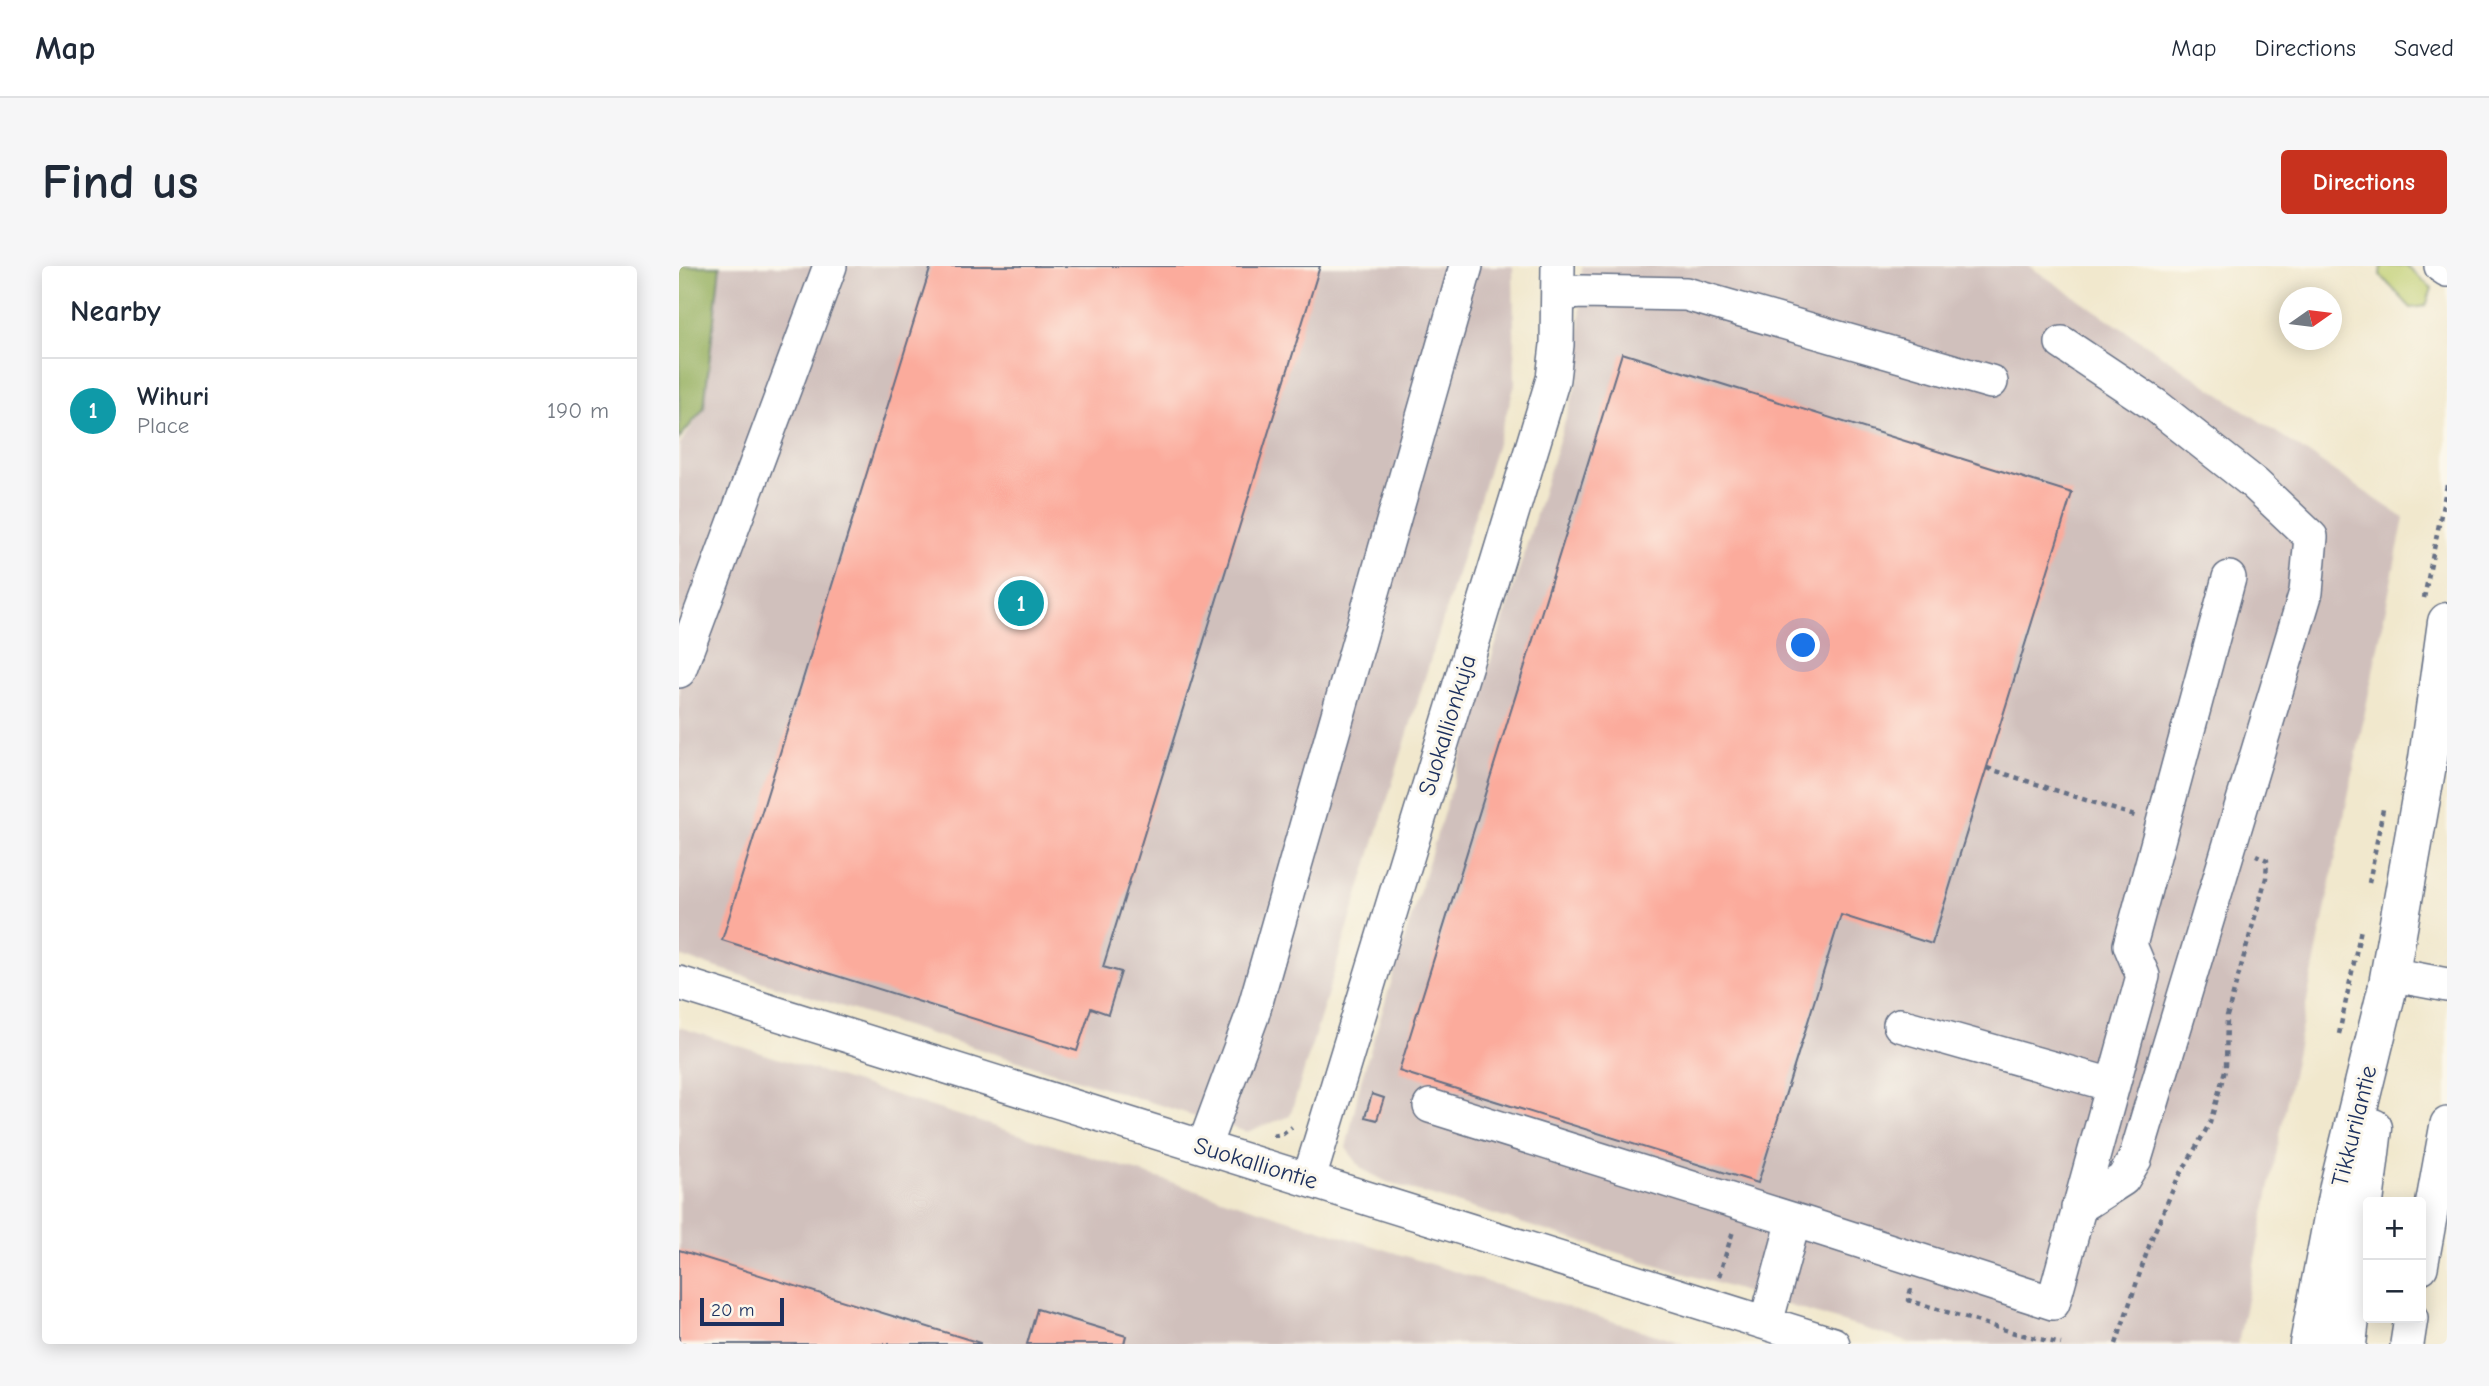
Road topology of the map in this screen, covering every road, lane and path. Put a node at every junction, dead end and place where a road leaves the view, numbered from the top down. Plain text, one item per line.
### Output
1 (830, 266) edge
2 (1466, 266) edge
3 (2441, 266) edge
4 (2447, 270) edge
5 (1558, 280) edge
6 (2062, 343) dead end
7 (1991, 382) dead end
8 (2447, 485) edge
9 (2229, 578) dead end
10 (2435, 615) edge
11 (679, 671) edge
12 (2447, 696) edge
13 (2428, 759) junction
14 (2383, 805) dead end
15 (2369, 884) dead end
16 (2362, 924) dead end
17 (2388, 982) junction
18 (679, 983) edge
19 (2447, 985) edge
20 (1900, 1025) dead end
21 (2337, 1046) dead end
22 (2112, 1085) junction
23 (1430, 1106) dead end
24 (2447, 1124) edge
25 (1204, 1146) junction
26 (1309, 1179) junction
27 (1742, 1204) junction
28 (2078, 1208) junction
29 (1794, 1220) junction
30 (2422, 1260) edge
31 (1706, 1273) dead end
32 (1766, 1323) junction
33 (2410, 1323) edge
34 (1833, 1344) edge
35 (2309, 1344) edge
36 (2347, 1344) edge
37 (2407, 1344) edge

1 - 11 street
2 - 25 street
3 - 4 street
5 - 7 street
5 - 26 street, Suokallionkuja
6 - 28 street
8 - 10 path
9 - 22 street
10 - 13 main road, Tikkurilantie
12 - 13 main road, Tikkurilantie
13 - 17 main road, Tikkurilantie
14 - 15 path
16 - 21 path
17 - 19 street
17 - 35 main road, Tikkurilantie
17 - 36 main road, Tikkurilantie
18 - 25 street, Suokalliontie
20 - 22 street
22 - 28 street
23 - 27 street
24 - 30 street
25 - 26 street, Suokalliontie
26 - 32 street, Suokalliontie
27 - 29 street
27 - 31 path
28 - 29 street
29 - 32 street
32 - 34 street, Suokalliontie
33 - 37 street

